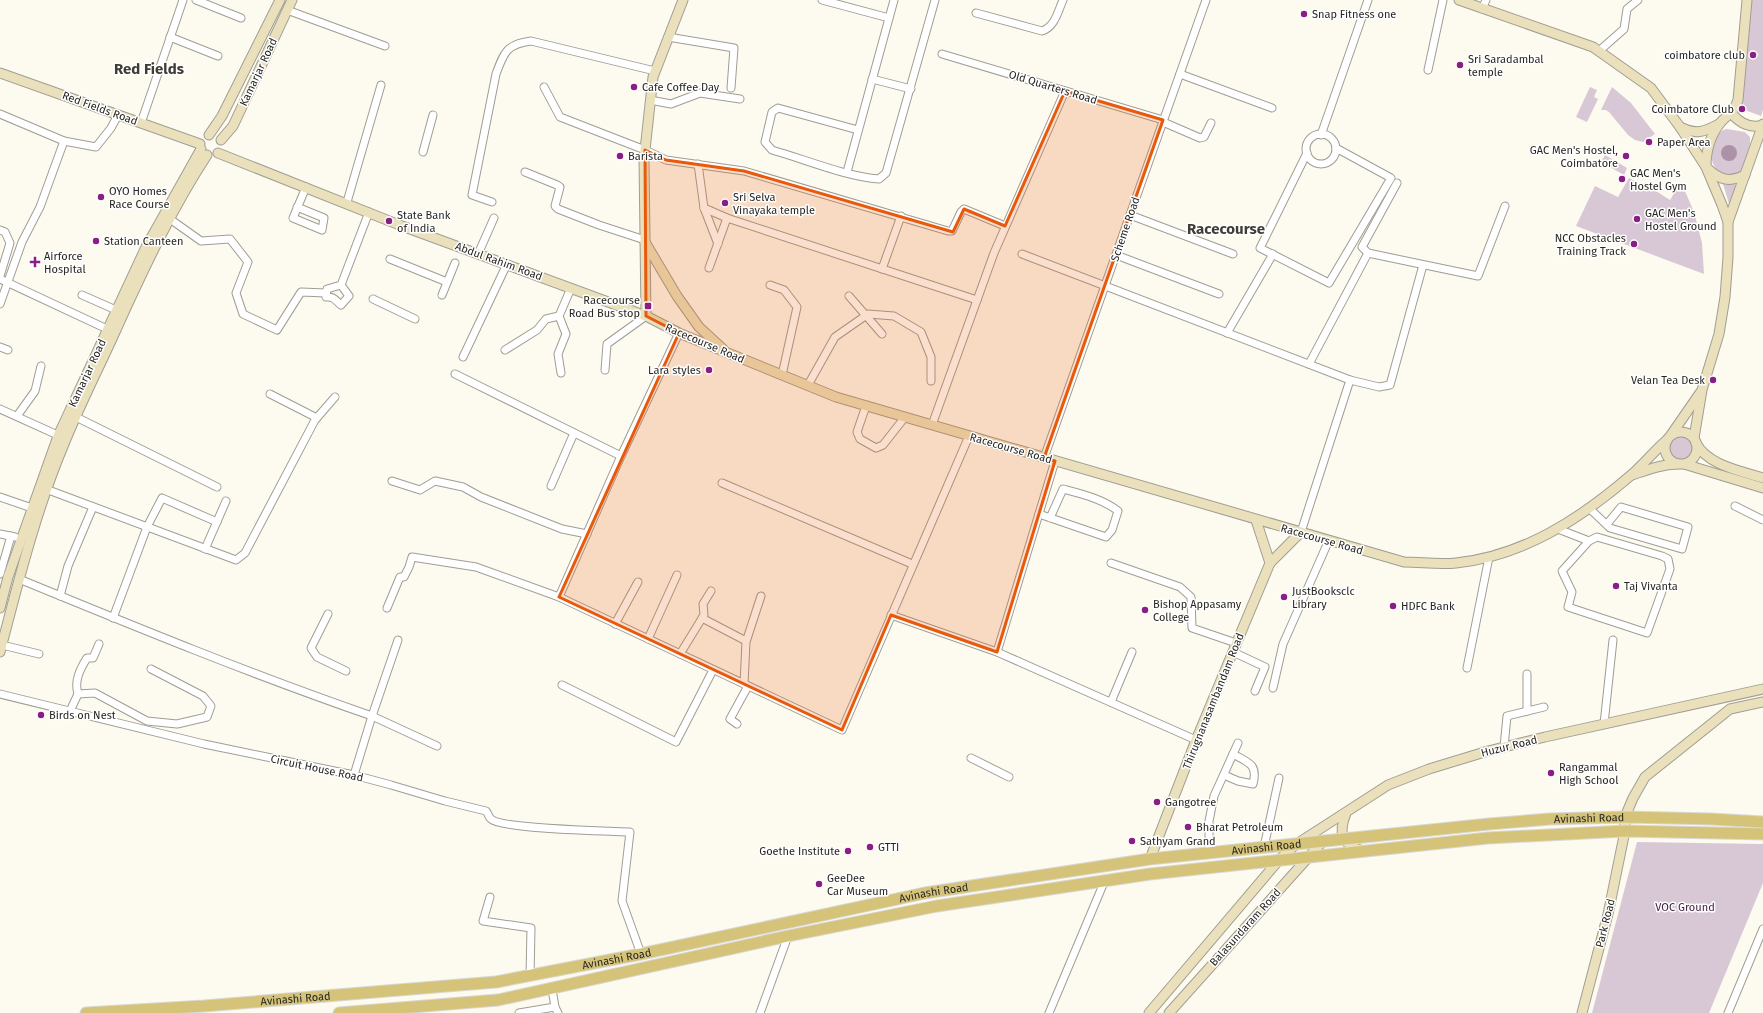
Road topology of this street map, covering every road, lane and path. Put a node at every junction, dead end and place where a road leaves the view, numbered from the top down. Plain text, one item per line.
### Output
1 (183, 0) edge
2 (196, 0) edge
3 (280, 0) edge
4 (292, 0) edge
5 (683, 0) edge
6 (822, 0) edge
7 (894, 0) edge
8 (935, 0) edge
9 (1063, 0) edge
10 (1206, 0) edge
11 (1368, 0) edge
12 (1443, 0) edge
13 (1459, 0) edge
14 (1638, 0) edge
15 (1747, 0) edge
16 (1471, 2) edge
17 (1484, 4) edge
18 (287, 10) junction
19 (976, 13) dead end
20 (241, 18) dead end
21 (889, 18) junction
22 (170, 37) junction
23 (668, 37) junction
24 (385, 46) dead end
25 (1599, 51) junction
26 (942, 54) dead end
27 (218, 56) dead end
28 (1428, 70) dead end
29 (655, 71) junction
30 (0, 72) edge
31 (1180, 74) junction
32 (872, 79) junction
33 (381, 85) dead end
34 (544, 87) dead end
35 (731, 88) dead end
36 (911, 89) junction
37 (1065, 91) junction
38 (740, 99) dead end
39 (650, 100) junction
40 (1272, 108) dead end
41 (0, 114) edge
42 (1732, 114) junction
43 (118, 115) junction
44 (433, 115) dead end
45 (1163, 121) junction
46 (141, 123) junction
47 (1210, 123) dead end
48 (1719, 124) junction
49 (1763, 124) edge
50 (1680, 127) junction
51 (858, 130) junction
52 (209, 135) junction
53 (1321, 135) junction
54 (220, 140) junction
55 (64, 141) junction
56 (1336, 148) junction
57 (203, 149) junction
58 (645, 150) junction
59 (424, 152) dead end
60 (218, 153) junction
61 (1307, 153) junction
62 (698, 164) junction
63 (1706, 167) junction
64 (525, 172) dead end
65 (847, 172) junction
66 (1745, 175) junction
67 (1397, 183) dead end
68 (306, 187) junction
69 (346, 202) junction
70 (492, 202) dead end
71 (1505, 206) dead end
72 (297, 207) dead end
73 (704, 208) junction
74 (369, 212) junction
75 (1130, 215) junction
76 (901, 216) junction
77 (494, 218) dead end
78 (727, 218) junction
79 (170, 219) junction
80 (1728, 222) junction
81 (1005, 226) junction
82 (0, 230) edge
83 (645, 241) junction
84 (718, 244) junction
85 (1368, 253) junction
86 (478, 254) junction
87 (1022, 254) dead end
88 (1233, 254) dead end
89 (1273, 254) junction
90 (1116, 255) junction
91 (390, 259) dead end
92 (454, 263) dead end
93 (507, 264) junction
94 (1423, 265) junction
95 (709, 268) dead end
96 (882, 269) junction
97 (0, 276) edge
98 (0, 279) edge
99 (447, 282) junction
100 (8, 283) junction
101 (341, 285) junction
102 (770, 285) dead end
103 (1105, 286) junction
104 (571, 288) junction
105 (326, 293) junction
106 (1219, 294) dead end
107 (82, 295) dead end
108 (442, 295) dead end
109 (850, 296) dead end
110 (373, 299) dead end
111 (977, 300) junction
112 (0, 304) edge
113 (116, 310) junction
114 (866, 315) junction
115 (559, 316) junction
116 (646, 316) junction
117 (415, 319) dead end
118 (107, 329) junction
119 (1227, 333) junction
120 (678, 334) junction
121 (882, 334) dead end
122 (0, 347) edge
123 (8, 350) dead end
124 (505, 350) dead end
125 (727, 352) junction
126 (463, 357) dead end
127 (1309, 364) junction
128 (41, 366) dead end
129 (605, 370) dead end
130 (561, 373) dead end
131 (455, 374) dead end
132 (782, 375) junction
133 (1350, 380) junction
134 (931, 381) dead end
135 (808, 385) junction
136 (1702, 390) junction
137 (270, 394) dead end
138 (335, 397) dead end
139 (866, 406) junction
140 (0, 409) edge
141 (16, 416) junction
142 (76, 417) junction
143 (905, 417) junction
144 (317, 418) junction
145 (932, 425) junction
146 (574, 433) junction
147 (968, 436) junction
148 (62, 437) junction
149 (1669, 437) junction
150 (1695, 440) junction
151 (621, 456) junction
152 (1044, 458) junction
153 (1055, 461) junction
154 (1681, 464) junction
155 (1631, 475) junction
156 (1763, 478) edge
157 (392, 481) dead end
158 (722, 482) dead end
159 (551, 486) dead end
160 (217, 487) dead end
161 (43, 488) junction
162 (1763, 488) edge
163 (0, 497) edge
164 (226, 501) dead end
165 (1735, 506) dead end
166 (93, 507) junction
167 (32, 508) junction
168 (1588, 508) junction
169 (1039, 514) junction
170 (1050, 518) junction
171 (1256, 520) junction
172 (1763, 520) edge
173 (217, 522) junction
174 (1606, 524) junction
175 (146, 527) junction
176 (1558, 529) junction
177 (1301, 532) junction
178 (0, 534) edge
179 (587, 534) junction
180 (11, 536) junction
181 (21, 539) junction
182 (1329, 540) junction
183 (1589, 541) junction
184 (205, 548) junction
185 (1489, 556) junction
186 (1111, 563) dead end
187 (1270, 563) junction
188 (912, 564) junction
189 (0, 574) edge
190 (676, 575) dead end
191 (19, 579) junction
192 (638, 582) dead end
193 (711, 591) dead end
194 (60, 596) junction
195 (761, 596) dead end
196 (559, 597) junction
197 (0, 608) edge
198 (387, 608) dead end
199 (328, 614) dead end
200 (892, 616) junction
201 (113, 618) junction
202 (702, 618) junction
203 (615, 624) junction
204 (648, 639) junction
205 (398, 640) dead end
206 (1613, 640) dead end
207 (746, 641) junction
208 (99, 644) dead end
209 (1, 648) edge
210 (1235, 648) junction
211 (997, 652) junction
212 (1132, 652) dead end
213 (40, 654) dead end
214 (680, 654) junction
215 (1467, 668) dead end
216 (150, 669) dead end
217 (713, 670) junction
218 (346, 671) dead end
219 (1527, 674) dead end
220 (562, 685) dead end
221 (746, 685) junction
222 (1273, 688) dead end
223 (1763, 689) edge
224 (1255, 691) dead end
225 (0, 694) edge
226 (78, 694) junction
227 (1731, 696) junction
228 (1111, 702) junction
229 (1763, 702) edge
230 (1544, 707) dead end
231 (1734, 708) junction
232 (70, 711) junction
233 (1527, 711) junction
234 (372, 716) junction
235 (737, 724) dead end
236 (1604, 724) junction
237 (1196, 740) junction
238 (1238, 743) dead end
239 (437, 746) dead end
240 (1504, 747) junction
241 (1233, 754) junction
242 (971, 758) dead end
243 (354, 775) junction
244 (1224, 775) junction
245 (1009, 777) dead end
246 (1279, 778) dead end
247 (1346, 813) junction
248 (1626, 817) junction
249 (1763, 822) edge
250 (1625, 831) junction
251 (1763, 834) edge
252 (1345, 840) junction
253 (1322, 842) junction
254 (1295, 844) junction
255 (1264, 848) junction
256 (1364, 852) junction
257 (1209, 853) junction
258 (1308, 857) junction
259 (1150, 859) junction
260 (1279, 860) junction
261 (1105, 880) junction
262 (490, 897) dead end
263 (1763, 929) edge
264 (788, 936) junction
265 (641, 954) junction
266 (530, 976) junction
267 (552, 989) junction
268 (556, 1010) edge
269 (86, 1013) edge
270 (340, 1013) edge
271 (519, 1013) edge
272 (760, 1013) edge
273 (1048, 1013) edge
274 (1149, 1013) edge
275 (1169, 1013) edge
276 (1582, 1013) edge
277 (1728, 1013) edge

1 - 22 street
2 - 20 street
3 - 52 street, Kamarjar Road
4 - 18 street, Kamarjar Road
5 - 23 street
6 - 21 street
7 - 21 street
8 - 36 street
9 - 19 street
10 - 31 street, Scheme Road
11 - 53 street
12 - 28 street
13 - 16 street
14 - 25 street
15 - 42 street
16 - 17 street
17 - 25 street
18 - 24 street
18 - 54 street, Kamarjar Road
21 - 32 street
22 - 27 street
22 - 46 street
23 - 29 street
23 - 35 street
25 - 50 street
26 - 37 street, Old Quarters Road
29 - 39 street
29 - 70 street
30 - 43 street, Red Fields Road
31 - 40 street
31 - 45 street, Scheme Road
32 - 36 street
32 - 51 street
33 - 69 street
34 - 58 street
36 - 65 street
37 - 45 street, Old Quarters Road
37 - 81 street
38 - 39 street
39 - 58 street
41 - 55 street
42 - 48 street
42 - 49 street
43 - 46 street, Red Fields Road
43 - 55 street
44 - 59 street
45 - 47 street, Old Quarters Road
45 - 75 street, Scheme Road
46 - 57 street, Red Fields Road
48 - 50 street
48 - 63 street
49 - 66 street
50 - 63 street
51 - 65 street
51 - 65 street
52 - 54 street
52 - 57 street
53 - 56 street
53 - 61 street
54 - 60 street
55 - 100 street
56 - 61 street
56 - 89 street
57 - 60 street
57 - 79 street
57 - 113 street, Kamarjar Road
58 - 62 street
58 - 83 street
60 - 68 street, Abdul Rahim Road
61 - 89 street
62 - 73 street
62 - 76 street
63 - 66 street
63 - 80 street
64 - 83 street
66 - 80 street
67 - 85 street
68 - 69 street, Abdul Rahim Road
68 - 72 street
69 - 74 street, Abdul Rahim Road
71 - 94 street
73 - 78 street
73 - 84 street
74 - 86 street, Abdul Rahim Road
74 - 101 street
75 - 88 street
75 - 90 street, Scheme Road
76 - 81 street
76 - 96 street
77 - 86 street
78 - 84 street
78 - 96 street
79 - 105 street
79 - 142 street
80 - 136 street
81 - 111 street
82 - 97 street
83 - 116 street
83 - 125 street
84 - 95 street
85 - 94 street
85 - 127 street
86 - 93 street, Abdul Rahim Road
87 - 103 street
89 - 119 street
90 - 103 street, Scheme Road
90 - 106 street
91 - 99 street
92 - 99 street
93 - 104 street, Abdul Rahim Road
93 - 126 street
94 - 133 street
96 - 111 street
98 - 100 street
99 - 108 street
100 - 112 street
100 - 118 street
101 - 105 street
101 - 105 street
102 - 132 street
103 - 119 street
103 - 152 street, Scheme Road
104 - 115 street
104 - 116 street, Abdul Rahim Road
107 - 113 street
109 - 114 street
110 - 117 street
111 - 145 street
113 - 118 street, Kamarjar Road
114 - 121 street
114 - 134 street
114 - 135 street
115 - 124 street
115 - 130 street
116 - 120 street, Racecourse Road
116 - 129 street
118 - 148 street, Kamarjar Road
119 - 127 street
120 - 125 street, Racecourse Road
120 - 151 street
122 - 123 street
125 - 132 street, Racecourse Road
127 - 133 street
128 - 141 street
131 - 146 street
132 - 135 street, Racecourse Road
133 - 177 street
135 - 139 street, Racecourse Road
136 - 149 street, Racecourse Road
136 - 150 street
137 - 144 street
138 - 144 street
139 - 143 street, Racecourse Road
139 - 143 street
140 - 141 street
141 - 148 street
142 - 148 street
142 - 160 street
143 - 145 street, Racecourse Road
144 - 184 street
145 - 147 street, Racecourse Road
146 - 151 street
146 - 159 street
147 - 152 street, Racecourse Road
147 - 188 street
148 - 161 street, Kamarjar Road
149 - 150 street
149 - 154 street
149 - 155 street, Racecourse Road
150 - 154 street
150 - 156 street
151 - 179 street
152 - 153 street, Racecourse Road
153 - 169 street
153 - 171 street, Racecourse Road
154 - 155 street
154 - 162 street
155 - 168 street, Racecourse Road
157 - 179 street
158 - 188 street
161 - 166 street
161 - 167 street, Kamarjar Road
161 - 191 street
163 - 167 street
164 - 173 street
165 - 172 street
166 - 175 street
166 - 194 street
167 - 181 street, Kamarjar Road
168 - 174 street
168 - 176 street, Racecourse Road
169 - 170 street
169 - 211 street
170 - 170 street
171 - 177 street, Racecourse Road
171 - 187 street
173 - 175 street
173 - 184 street
174 - 174 street
175 - 184 street
175 - 201 street
176 - 183 street
176 - 185 street, Racecourse Road
177 - 182 street, Racecourse Road
177 - 187 street
178 - 180 street
179 - 196 street
180 - 181 street
180 - 189 street
181 - 197 street, Kamarjar Road
182 - 185 street, Racecourse Road
182 - 222 street
183 - 183 street
185 - 215 street
186 - 210 street
187 - 210 street, Thirugnanasambandam Road
188 - 200 street
190 - 204 street
191 - 194 street
191 - 209 street
192 - 203 street
193 - 202 street
194 - 201 street
195 - 207 street
196 - 198 street
196 - 203 street
199 - 218 street
200 - 211 street
200 - 221 street
201 - 234 street
202 - 207 street
202 - 214 street
203 - 204 street
204 - 214 street
205 - 234 street
206 - 236 street
207 - 221 street
208 - 226 street
209 - 213 street
210 - 224 street
210 - 237 street, Thirugnanasambandam Road
211 - 228 street
212 - 228 street
214 - 217 street
216 - 226 street
217 - 220 street
217 - 221 street
219 - 233 street
221 - 235 street
223 - 227 street, Huzur Road
225 - 232 street, Circuit House Road
226 - 232 street
227 - 231 street
227 - 236 street, Huzur Road
228 - 237 street
229 - 231 street
230 - 233 street
231 - 248 street, Park Road
232 - 243 street, Circuit House Road
233 - 240 street
234 - 239 street
234 - 243 street
236 - 240 street, Huzur Road
237 - 259 street, Thirugnanasambandam Road
238 - 241 street
240 - 247 street, Huzur Road
241 - 244 street
241 - 244 street
242 - 245 street
243 - 265 street, Circuit House Road
244 - 257 street
246 - 255 street
247 - 252 street
247 - 254 street, Huzur Road
248 - 249 main road, Avinashi Road
248 - 250 street, Park Road
248 - 252 main road, Avinashi Road
250 - 251 main road, Avinashi Road
250 - 256 main road, Avinashi Road
250 - 276 street, Park Road
252 - 253 main road, Avinashi Road
252 - 256 street
253 - 254 main road, Avinashi Road
253 - 258 street, Balasundaram Road
254 - 255 main road, Avinashi Road
254 - 260 street, Huzur Road
255 - 257 main road, Avinashi Road
256 - 258 main road, Avinashi Road
257 - 259 main road, Avinashi Road
258 - 260 main road, Avinashi Road
258 - 275 street, Balasundaram Road
259 - 265 main road, Avinashi Road
260 - 261 main road, Avinashi Road
260 - 274 street, Balasundaram Road
261 - 264 main road, Avinashi Road
261 - 273 street
262 - 266 street
263 - 277 street
264 - 267 main road, Avinashi Road
264 - 272 street
265 - 266 main road, Avinashi Road
266 - 269 main road, Avinashi Road
267 - 268 street
267 - 270 main road, Avinashi Road
268 - 271 street

